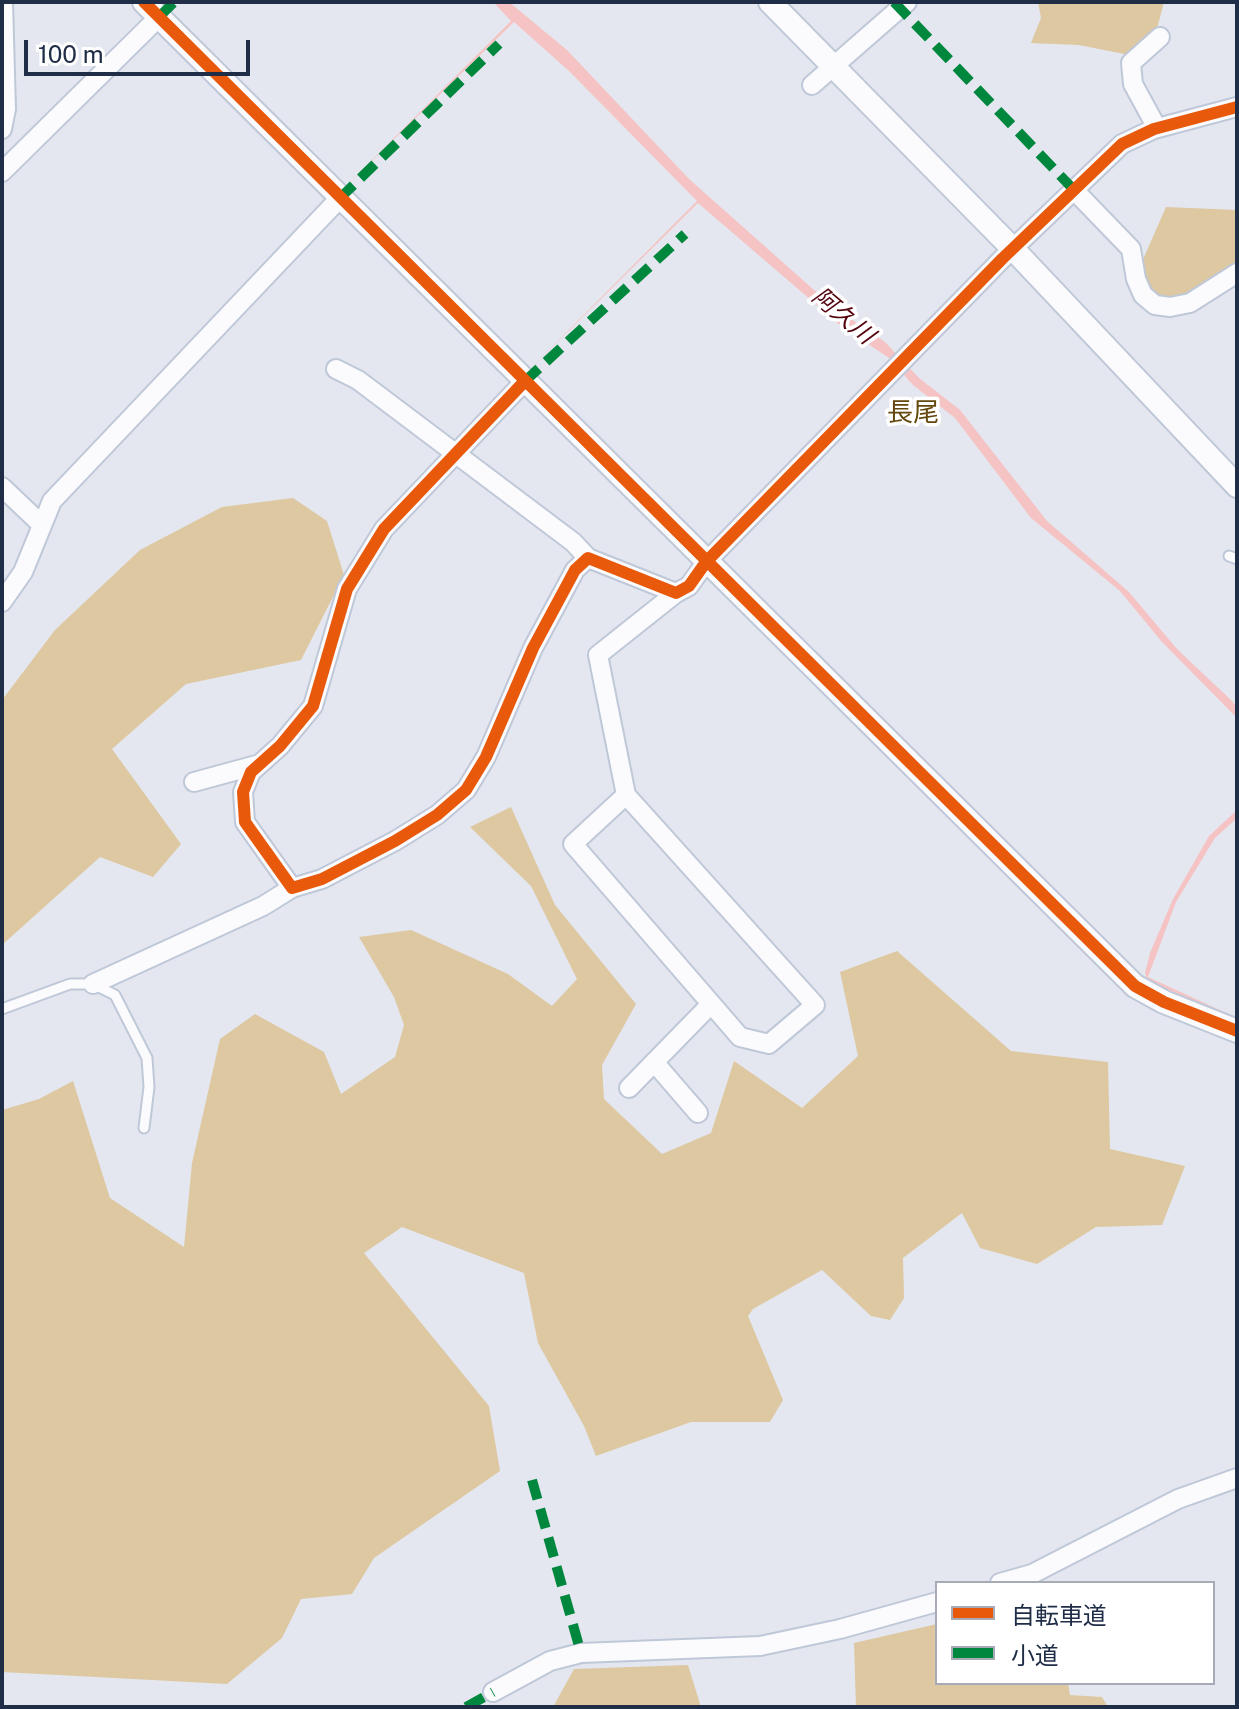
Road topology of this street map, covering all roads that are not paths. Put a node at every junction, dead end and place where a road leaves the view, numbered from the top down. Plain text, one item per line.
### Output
1 (3, 2) edge
2 (770, 2) edge
3 (907, 2) edge
4 (152, 9) edge
5 (1160, 37) dead end
6 (833, 66) junction
7 (812, 85) dead end
8 (1237, 107) edge
9 (1157, 128) junction
10 (2, 129) edge
11 (2, 172) edge
12 (1075, 191) junction
13 (339, 199) junction
14 (1015, 251) junction
15 (1237, 273) edge
16 (336, 369) dead end
17 (524, 382) junction
18 (456, 454) junction
19 (1237, 486) edge
20 (2, 487) edge
21 (42, 525) junction
22 (588, 558) junction
23 (706, 562) junction
24 (676, 593) junction
25 (2, 602) edge
26 (260, 764) junction
27 (194, 782) dead end
28 (626, 795) junction
29 (292, 888) junction
30 (93, 984) junction
31 (711, 1004) junction
32 (2, 1009) edge
33 (1237, 1031) edge
34 (654, 1062) junction
35 (629, 1088) dead end
36 (698, 1113) dead end
37 (144, 1128) dead end
38 (1237, 1478) edge
39 (1007, 1581) edge
40 (935, 1603) edge
41 (493, 1692) dead end

1 - 10 street
2 - 6 street
3 - 6 street
4 - 11 street
4 - 13 street
5 - 9 street
6 - 7 street
6 - 14 street
8 - 9 street
9 - 12 street
12 - 14 street
12 - 15 street
13 - 17 street
13 - 21 street
14 - 19 street
14 - 23 street
16 - 18 street
17 - 18 street
17 - 23 street
18 - 22 street
18 - 26 street
20 - 21 street
21 - 25 street
22 - 24 street
22 - 29 street
23 - 24 street
23 - 33 street
24 - 28 street
26 - 27 street
26 - 29 street
28 - 31 street
28 - 31 street
29 - 30 street
30 - 32 lane
30 - 37 lane
31 - 34 street
34 - 35 street
34 - 36 street
38 - 39 street
40 - 41 street

